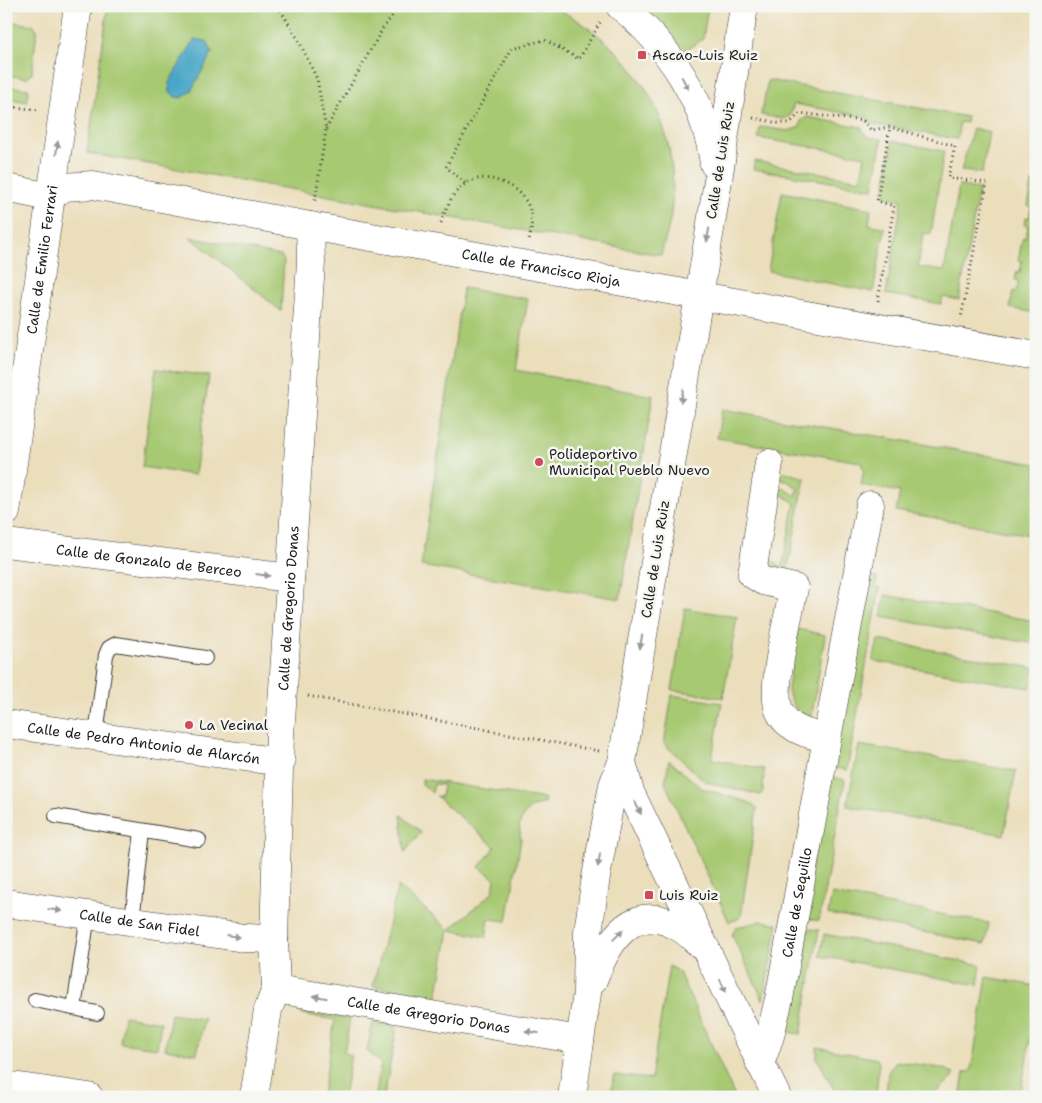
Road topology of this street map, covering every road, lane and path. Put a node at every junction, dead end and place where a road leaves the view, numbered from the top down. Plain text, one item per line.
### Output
1 (78, 6) edge
2 (278, 6) edge
3 (400, 6) edge
4 (744, 6) edge
5 (613, 10) edge
6 (6, 106) edge
7 (728, 112) junction
8 (62, 114) junction
9 (890, 127) junction
10 (326, 130) junction
11 (465, 184) junction
12 (717, 187) junction
13 (6, 188) edge
14 (50, 196) junction
15 (310, 226) junction
16 (435, 248) junction
17 (526, 264) junction
18 (698, 294) junction
19 (873, 327) junction
20 (957, 342) junction
21 (1036, 356) edge
22 (17, 367) edge
23 (769, 463) dead end
24 (870, 505) dead end
25 (6, 512) edge
26 (6, 543) edge
27 (290, 578) junction
28 (205, 658) dead end
29 (283, 692) junction
30 (6, 724) edge
31 (96, 736) junction
32 (827, 737) junction
33 (622, 759) junction
34 (280, 762) junction
35 (56, 816) dead end
36 (142, 831) junction
37 (199, 840) dead end
38 (6, 903) edge
39 (88, 915) junction
40 (132, 921) junction
41 (274, 939) junction
42 (706, 949) junction
43 (276, 989) junction
44 (587, 993) junction
45 (36, 1000) dead end
46 (74, 1008) junction
47 (97, 1013) dead end
48 (580, 1040) junction
49 (760, 1064) junction
50 (6, 1085) edge
51 (89, 1097) edge
52 (254, 1097) edge
53 (572, 1097) edge
54 (777, 1097) edge

1 - 8 street, Calle de Emilio Ferrari
2 - 10 path
3 - 10 path
4 - 7 street, Calle de Luis Ruiz
5 - 11 path
5 -> 12 street
6 - 8 path
7 - 9 path
7 - 12 street, Calle de Luis Ruiz
14 -> 8 street, Calle de Emilio Ferrari
9 - 19 path
9 - 20 path
10 - 15 path
11 - 16 path
11 - 17 path
12 -> 18 street, Calle de Luis Ruiz
13 - 14 street
14 - 15 street, Calle de Francisco Rioja
14 - 22 street, Calle de Emilio Ferrari
15 - 16 street, Calle de Francisco Rioja
15 - 27 street, Calle de Gregorio Donas
16 - 17 street, Calle de Francisco Rioja
17 - 18 street, Calle de Francisco Rioja
18 - 19 street, Calle de Francisco Rioja
18 -> 33 street, Calle de Luis Ruiz
19 - 20 street, Calle de Francisco Rioja
20 - 21 street, Calle de Francisco Rioja
22 - 25 street, Calle de Emilio Ferrari
23 - 32 street
24 - 32 street, Calle de Sequillo
26 -> 27 street, Calle de Gonzalo de Berceo
27 - 29 street, Calle de Gregorio Donas
28 - 31 lane
29 - 33 path
29 - 34 street, Calle de Gregorio Donas
30 - 31 street, Calle de Pedro Antonio de Alarcón
31 - 34 street, Calle de Pedro Antonio de Alarcón
32 - 49 street, Calle de Sequillo
33 -> 42 street
33 -> 44 street, Calle de Luis Ruiz
34 - 41 street, Calle de Gregorio Donas
35 - 36 lane
36 - 37 lane
36 - 40 lane
38 -> 39 street, Calle de San Fidel
39 - 40 street, Calle de San Fidel
39 - 46 lane
40 -> 41 street, Calle de San Fidel
41 - 43 street, Calle de Gregorio Donas
44 -> 42 street, Calle de Luis Ruiz
42 -> 49 street
48 -> 43 street, Calle de Gregorio Donas
43 - 52 street, Calle de Gregorio Donas
44 - 48 street, Calle de Luis Ruiz
45 - 46 lane
46 - 47 lane
48 - 53 street, Calle de Luis Ruiz
49 - 54 street
50 - 51 street

